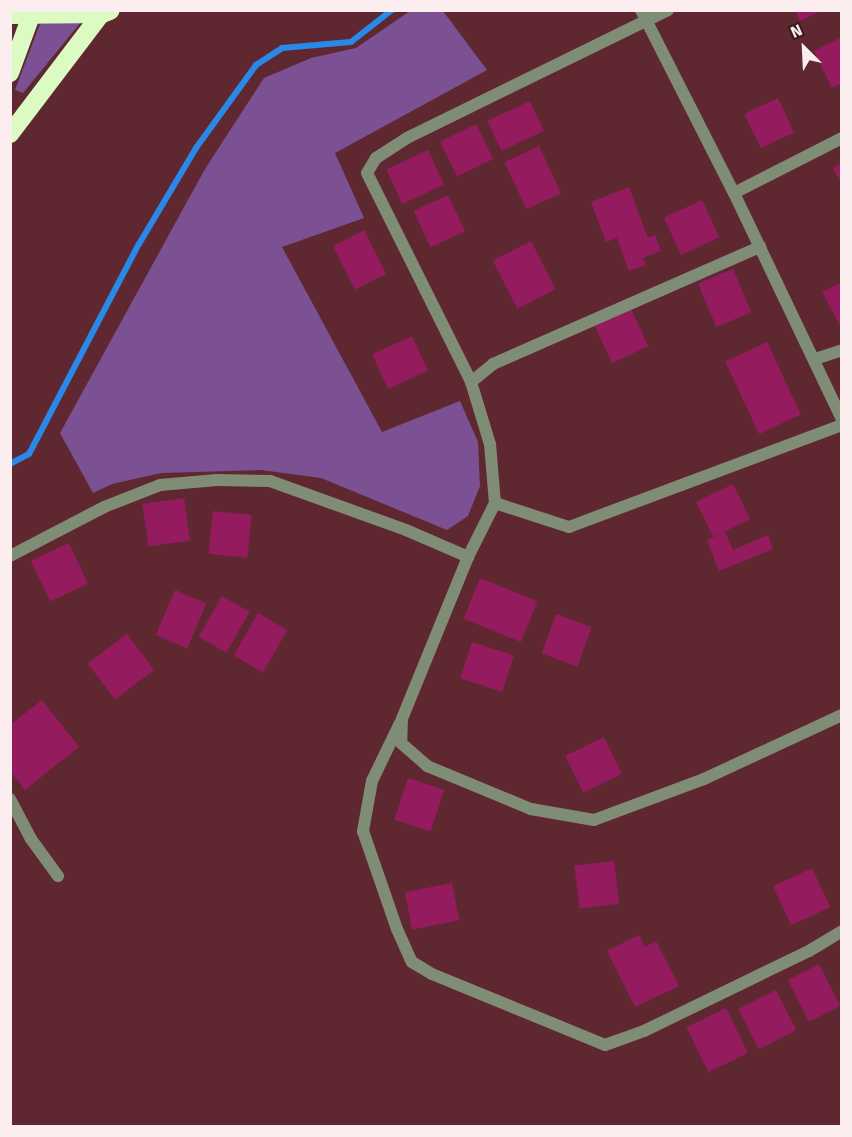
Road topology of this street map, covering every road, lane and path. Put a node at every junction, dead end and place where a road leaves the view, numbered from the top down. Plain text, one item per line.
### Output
1 (668, 10) edge
2 (106, 12) edge
3 (32, 13) edge
4 (10, 15) edge
5 (644, 15) edge
6 (10, 73) edge
7 (10, 134) edge
8 (842, 138) edge
9 (734, 193) junction
10 (760, 247) junction
11 (842, 350) edge
12 (814, 359) junction
13 (471, 382) junction
14 (842, 419) edge
15 (842, 424) edge
16 (495, 503) junction
17 (10, 556) edge
18 (468, 557) junction
19 (842, 715) edge
20 (402, 719) junction
21 (10, 799) edge
22 (58, 876) dead end
23 (842, 931) edge

1 - 5 street
2 - 3 highway
2 - 7 highway
3 - 4 highway
3 - 6 highway
5 - 9 street
5 - 13 street
8 - 9 street
9 - 10 street
10 - 12 street
10 - 13 street
11 - 12 street
12 - 14 street
13 - 16 street
15 - 16 street
16 - 18 street
17 - 18 street
18 - 20 street
19 - 20 street
20 - 23 street
21 - 22 street

